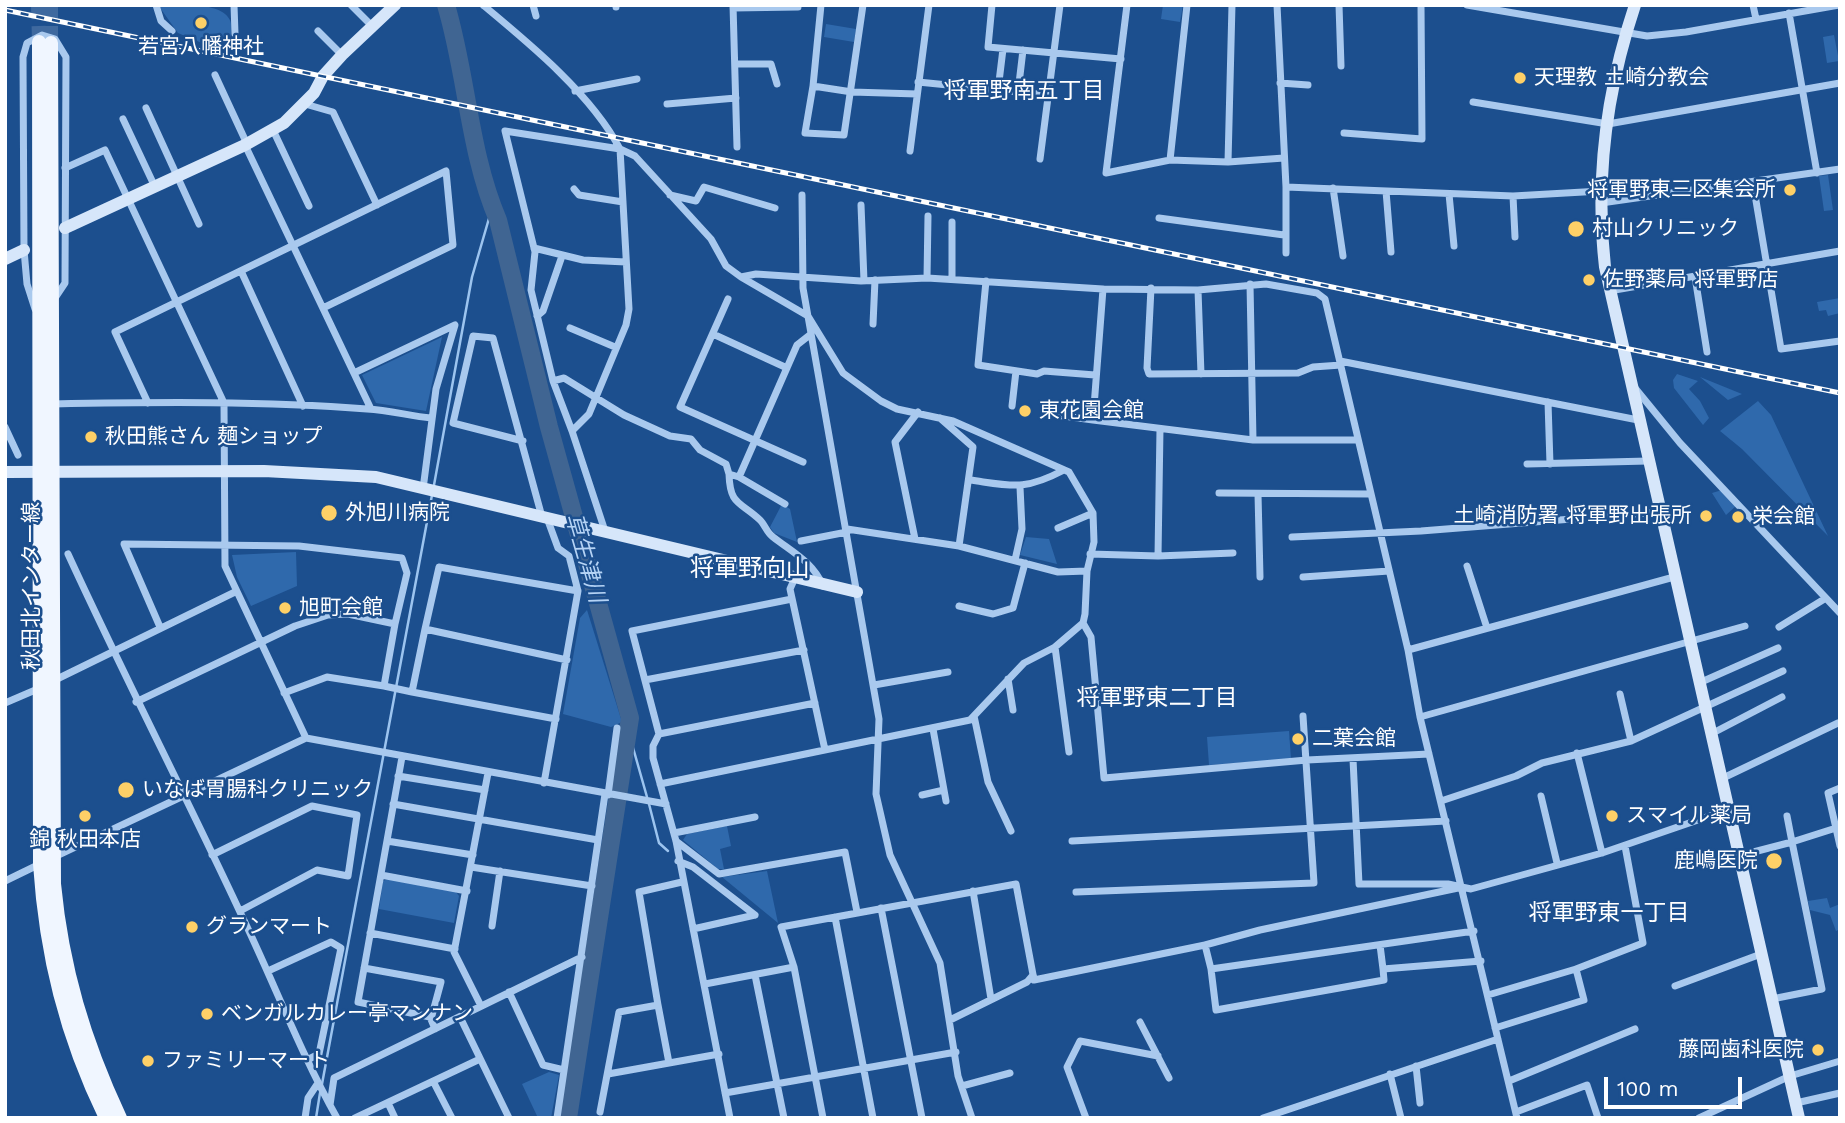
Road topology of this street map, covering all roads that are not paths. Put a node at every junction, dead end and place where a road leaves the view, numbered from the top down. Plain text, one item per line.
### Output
1 (156, 5) edge
2 (233, 5) edge
3 (351, 5) edge
4 (395, 5) edge
5 (484, 5) edge
6 (533, 5) edge
7 (821, 5) edge
8 (863, 5) edge
9 (929, 5) edge
10 (992, 5) edge
11 (1060, 5) edge
12 (1127, 5) edge
13 (1187, 5) edge
14 (1232, 5) edge
15 (1277, 5) edge
16 (1339, 5) edge
17 (1421, 5) edge
18 (1467, 5) edge
19 (1635, 5) edge
20 (1753, 5) edge
21 (1839, 5) edge
22 (733, 7) edge
23 (798, 7) edge
24 (1508, 9) edge
25 (1789, 13) junction
26 (536, 16) dead end
27 (1756, 19) junction
28 (374, 27) junction
29 (172, 31) dead end
30 (318, 31) dead end
31 (235, 34) dead end
32 (1626, 34) junction
33 (1003, 48) junction
34 (1023, 50) junction
35 (1054, 52) junction
36 (342, 55) junction
37 (1121, 59) junction
38 (735, 64) junction
39 (1341, 66) dead end
40 (215, 75) dead end
41 (637, 79) dead end
42 (918, 82) junction
43 (1280, 83) junction
44 (1840, 83) edge
45 (777, 84) dead end
46 (1308, 85) dead end
47 (813, 86) junction
48 (1801, 89) junction
49 (998, 90) junction
50 (575, 91) junction
51 (852, 92) junction
52 (1018, 92) junction
53 (917, 94) junction
54 (1048, 95) junction
55 (736, 97) junction
56 (1473, 102) dead end
57 (305, 104) junction
58 (667, 104) dead end
59 (146, 108) dead end
60 (123, 119) dead end
61 (1608, 124) junction
62 (273, 130) junction
63 (1344, 133) dead end
64 (246, 145) junction
65 (737, 147) dead end
66 (620, 149) junction
67 (910, 151) dead end
68 (1284, 158) junction
69 (1040, 159) dead end
70 (1170, 160) junction
71 (1228, 162) junction
72 (65, 168) junction
73 (1840, 169) edge
74 (1817, 173) junction
75 (177, 176) junction
76 (1753, 183) junction
77 (155, 187) junction
78 (1286, 187) junction
79 (574, 188) dead end
80 (1333, 188) junction
81 (1386, 191) junction
82 (670, 194) junction
83 (1450, 194) junction
84 (802, 195) dead end
85 (1513, 196) junction
86 (1601, 197) junction
87 (128, 199) junction
88 (623, 202) junction
89 (377, 205) junction
90 (861, 205) dead end
91 (309, 206) dead end
92 (775, 208) dead end
93 (928, 216) dead end
94 (1159, 218) dead end
95 (952, 222) dead end
96 (199, 224) dead end
97 (65, 228) junction
98 (1284, 235) junction
99 (1515, 237) dead end
100 (293, 245) junction
101 (1454, 246) dead end
102 (534, 248) junction
103 (24, 250) junction
104 (1840, 251) edge
105 (1391, 252) dead end
106 (1286, 253) dead end
107 (562, 256) junction
108 (1343, 256) dead end
109 (5, 258) edge
110 (626, 262) junction
111 (1767, 264) junction
112 (241, 271) junction
113 (741, 277) junction
114 (802, 277) junction
115 (1695, 277) junction
116 (927, 278) junction
117 (952, 279) junction
118 (875, 280) junction
119 (864, 281) junction
120 (986, 281) junction
121 (1250, 284) junction
122 (33, 285) junction
123 (1151, 288) junction
124 (1103, 289) junction
125 (1198, 290) junction
126 (1609, 291) junction
127 (728, 299) dead end
128 (52, 302) junction
129 (175, 303) junction
130 (323, 308) junction
131 (537, 316) junction
132 (808, 316) junction
133 (873, 324) dead end
134 (570, 328) dead end
135 (713, 334) junction
136 (811, 334) junction
137 (1840, 341) edge
138 (615, 346) junction
139 (1707, 352) dead end
140 (1341, 363) junction
141 (786, 368) junction
142 (1016, 371) junction
143 (354, 373) junction
144 (1201, 374) junction
145 (1252, 374) junction
146 (1095, 375) junction
147 (553, 381) junction
148 (1630, 383) junction
149 (595, 396) junction
150 (148, 402) junction
151 (1548, 402) junction
152 (224, 403) junction
153 (53, 404) junction
154 (303, 406) junction
155 (1012, 407) dead end
156 (371, 409) junction
157 (918, 412) junction
158 (1056, 415) dead end
159 (431, 418) junction
160 (939, 418) junction
161 (1638, 419) junction
162 (1093, 420) junction
163 (5, 427) edge
164 (1160, 429) junction
165 (572, 431) junction
166 (755, 440) junction
167 (1254, 440) junction
168 (1357, 440) junction
169 (523, 441) junction
170 (19, 455) dead end
171 (803, 461) dead end
172 (1648, 461) junction
173 (1527, 464) dead end
174 (1550, 464) junction
175 (1064, 470) junction
176 (225, 471) junction
177 (5, 472) edge
178 (47, 472) junction
179 (729, 474) junction
180 (739, 477) junction
181 (970, 480) junction
182 (1020, 487) junction
183 (430, 490) junction
184 (1219, 494) dead end
185 (1258, 494) junction
186 (1370, 494) junction
187 (785, 503) dead end
188 (1660, 512) junction
189 (1093, 513) junction
190 (546, 518) junction
191 (1058, 528) dead end
192 (600, 531) junction
193 (847, 531) junction
194 (1380, 533) junction
195 (1292, 537) dead end
196 (915, 539) junction
197 (801, 541) dead end
198 (224, 545) junction
199 (959, 546) junction
200 (1233, 553) dead end
201 (68, 554) dead end
202 (1090, 554) junction
203 (1158, 555) junction
204 (1015, 560) junction
205 (1024, 563) junction
206 (1467, 566) dead end
207 (1087, 571) junction
208 (1389, 571) junction
209 (1260, 577) dead end
210 (1303, 577) dead end
211 (1674, 577) junction
212 (794, 580) junction
213 (823, 586) junction
214 (578, 591) junction
215 (235, 592) junction
216 (857, 592) junction
217 (1826, 598) junction
218 (792, 599) junction
219 (959, 606) dead end
220 (1840, 613) edge
221 (1083, 623) junction
222 (395, 624) junction
223 (1745, 626) dead end
224 (160, 627) junction
225 (1779, 627) dead end
226 (1487, 628) junction
227 (425, 629) junction
228 (1689, 641) junction
229 (259, 644) junction
230 (1055, 647) junction
231 (1778, 648) dead end
232 (804, 650) junction
233 (1408, 650) junction
234 (113, 652) junction
235 (567, 660) junction
236 (1783, 671) dead end
237 (948, 672) dead end
238 (1008, 679) junction
239 (645, 680) junction
240 (1699, 683) junction
241 (47, 684) junction
242 (874, 685) junction
243 (387, 686) junction
244 (412, 692) junction
245 (284, 693) junction
246 (1620, 694) dead end
247 (1782, 696) dead end
248 (136, 702) junction
249 (5, 703) edge
250 (815, 703) junction
251 (1705, 709) junction
252 (1013, 710) dead end
253 (974, 716) junction
254 (1303, 716) dead end
255 (1420, 717) junction
256 (556, 719) junction
257 (1839, 723) edge
258 (617, 727) dead end
259 (933, 729) junction
260 (659, 734) junction
261 (1710, 734) junction
262 (306, 738) junction
263 (879, 740) junction
264 (1630, 741) junction
265 (825, 750) junction
266 (1069, 752) dead end
267 (1577, 753) junction
268 (1429, 754) junction
269 (402, 757) junction
270 (1353, 759) junction
271 (1307, 760) junction
272 (488, 773) junction
273 (398, 776) junction
274 (1720, 779) junction
275 (544, 783) junction
276 (660, 784) junction
277 (1840, 788) edge
278 (485, 790) junction
279 (944, 790) junction
280 (183, 795) junction
281 (608, 795) junction
282 (922, 795) dead end
283 (1541, 796) dead end
284 (946, 801) dead end
285 (1441, 801) junction
286 (393, 804) junction
287 (666, 804) junction
288 (1727, 810) junction
289 (1787, 816) dead end
290 (755, 817) dead end
291 (479, 820) junction
292 (1446, 821) junction
293 (1356, 826) junction
294 (1311, 828) junction
295 (1836, 828) junction
296 (1011, 831) dead end
297 (675, 837) junction
298 (598, 840) junction
299 (387, 841) junction
300 (1072, 841) dead end
301 (1792, 842) junction
302 (1625, 846) junction
303 (1840, 846) edge
304 (1602, 853) junction
305 (212, 855) junction
306 (473, 856) junction
307 (1738, 856) junction
308 (47, 861) junction
309 (678, 862) junction
310 (1557, 863) junction
311 (471, 867) junction
312 (500, 872) junction
313 (381, 875) junction
314 (5, 881) edge
315 (682, 882) junction
316 (592, 886) junction
317 (1462, 887) junction
318 (467, 891) junction
319 (973, 891) junction
320 (1076, 892) dead end
321 (912, 902) junction
322 (881, 908) junction
323 (240, 911) junction
324 (857, 912) junction
325 (835, 917) junction
326 (492, 926) dead end
327 (693, 929) junction
328 (1474, 931) junction
329 (370, 933) junction
330 (1205, 945) junction
331 (1380, 945) junction
332 (454, 949) junction
333 (1761, 954) junction
334 (582, 957) junction
335 (1480, 961) junction
336 (794, 967) junction
337 (364, 968) junction
338 (1210, 969) junction
339 (1383, 969) junction
340 (1576, 969) junction
341 (268, 971) junction
342 (755, 975) junction
343 (1033, 975) junction
344 (705, 984) junction
345 (1675, 986) dead end
346 (509, 992) junction
347 (1488, 995) junction
348 (991, 999) junction
349 (1772, 999) junction
350 (658, 1005) junction
351 (481, 1006) junction
352 (460, 1017) junction
353 (431, 1019) junction
354 (950, 1020) junction
355 (1140, 1022) dead end
356 (1495, 1028) junction
357 (435, 1029) junction
358 (1635, 1029) dead end
359 (1498, 1040) junction
360 (956, 1052) junction
361 (719, 1054) junction
362 (1158, 1056) junction
363 (309, 1059) junction
364 (480, 1059) junction
365 (911, 1060) junction
366 (1840, 1062) edge
367 (669, 1063) junction
368 (1416, 1066) junction
369 (864, 1068) junction
370 (564, 1070) junction
371 (1010, 1073) dead end
372 (608, 1074) junction
373 (1390, 1074) junction
374 (1790, 1076) junction
375 (815, 1077) junction
376 (1170, 1078) dead end
377 (433, 1081) junction
378 (1509, 1081) junction
379 (318, 1083) junction
380 (777, 1084) junction
381 (962, 1086) junction
382 (725, 1093) junction
383 (1840, 1093) edge
384 (388, 1103) junction
385 (1420, 1103) dead end
386 (1796, 1103) junction
387 (330, 1105) junction
388 (600, 1112) dead end
389 (1517, 1115) edge
390 (1714, 1115) edge
391 (106, 1118) edge
392 (120, 1118) edge
393 (305, 1118) edge
394 (337, 1118) edge
395 (355, 1118) edge
396 (395, 1118) edge
397 (452, 1118) edge
398 (509, 1118) edge
399 (557, 1118) edge
400 (730, 1118) edge
401 (784, 1118) edge
402 (823, 1118) edge
403 (873, 1118) edge
404 (922, 1118) edge
405 (972, 1118) edge
406 (1086, 1118) edge
407 (1263, 1118) edge
408 (1401, 1118) edge
409 (1598, 1118) edge
410 (1699, 1118) edge
411 (1799, 1118) edge

1 - 29 street
2 - 31 street
3 - 28 street
4 - 28 street
5 - 50 street
6 - 26 street
7 - 47 street
8 - 51 street
9 - 42 street
10 - 33 street
11 - 35 street
12 - 37 street
13 - 70 street
14 - 71 street
15 - 43 street
16 - 39 street
17 - 63 street
18 - 24 street
19 - 32 street
20 - 27 street
21 - 25 street
22 - 23 street
22 - 38 street
24 - 32 street
25 - 27 street
25 - 48 street
27 - 32 street
28 - 36 street
30 - 36 street
32 - 61 street
33 - 34 street
33 - 49 street
34 - 35 street
34 - 52 street
35 - 37 street
35 - 54 street
36 - 57 street
37 - 70 street
38 - 45 street
38 - 55 street
40 - 64 street
41 - 50 street
42 - 49 street
42 - 53 street
43 - 46 street
43 - 68 street
44 - 48 street
47 - 51 street
47 - 51 street
48 - 61 street
48 - 74 street
49 - 52 street
50 - 66 street
51 - 53 street
52 - 54 street
53 - 67 street
54 - 69 street
55 - 58 street
55 - 65 street
56 - 61 street
57 - 62 street
57 - 89 street
59 - 75 street
60 - 77 street
61 - 86 street
62 - 64 street
62 - 91 street
64 - 75 street
64 - 100 street
66 - 82 street
66 - 88 street
66 - 102 street
68 - 71 street
68 - 78 street
70 - 71 street
72 - 87 street
72 - 97 street
72 - 103 street
73 - 74 street
74 - 76 street
75 - 77 street
75 - 96 street
76 - 86 street
76 - 111 street
77 - 87 street
78 - 80 street
78 - 98 street
79 - 88 street
80 - 81 street
80 - 108 street
81 - 83 street
81 - 105 street
82 - 92 street
82 - 113 street
83 - 85 street
83 - 101 street
84 - 114 street
85 - 86 street
85 - 99 street
86 - 126 street
87 - 97 street
87 - 129 street
88 - 110 street
89 - 100 street
89 - 130 street
90 - 119 street
93 - 116 street
94 - 98 street
95 - 117 street
97 - 128 street
98 - 106 street
100 - 112 street
100 - 130 street
102 - 107 street
102 - 131 street
103 - 109 street
103 - 122 street
104 - 111 street
107 - 110 street
107 - 131 street
110 - 138 street
111 - 115 street
111 - 137 street
112 - 129 street
112 - 154 street
113 - 114 street
113 - 132 street
114 - 119 street
114 - 132 street
115 - 126 street
115 - 139 street
116 - 117 street
116 - 118 street
117 - 120 street
118 - 119 street
118 - 133 street
120 - 124 street
120 - 142 street
121 - 125 street
121 - 140 street
121 - 145 street
122 - 128 main road, 秋田北インター線
122 - 178 main road, 秋田北インター線
123 - 124 street
123 - 125 street
123 - 144 street
124 - 146 street
125 - 144 street
126 - 148 street
127 - 135 street
128 - 153 main road, 秋田北インター線
129 - 150 street
129 - 152 street
130 - 143 street
131 - 147 street
132 - 136 street
132 - 157 street
134 - 138 street
135 - 141 street
135 - 166 street
136 - 141 street
136 - 193 street
138 - 149 street
140 - 145 street
140 - 151 street
140 - 168 street
141 - 166 street
142 - 146 street
142 - 155 street
143 - 156 street
143 - 159 street
144 - 145 street
145 - 167 street
146 - 162 street
147 - 149 street
147 - 165 street
148 - 161 street
148 - 217 street
149 - 165 street
149 - 179 street
150 - 152 street
150 - 153 street
151 - 161 street
151 - 174 street
152 - 154 street
152 - 176 street
153 - 178 main road, 秋田北インター線
154 - 156 street
156 - 159 street
157 - 160 street
157 - 196 street
158 - 162 street
159 - 183 street
160 - 175 street
160 - 181 street
161 - 172 street
162 - 164 street
163 - 170 street
164 - 167 street
164 - 203 street
165 - 192 street
166 - 171 street
166 - 180 street
167 - 168 street
168 - 186 street
169 - 169 street
169 - 190 street
172 - 174 street
172 - 188 street
173 - 174 street
175 - 182 street
175 - 189 street
176 - 178 street
176 - 183 street
176 - 198 street
177 - 178 street
178 - 241 main road, 秋田北インター線
179 - 180 street
179 - 213 street
180 - 187 street
181 - 182 street
181 - 199 street
182 - 204 street
183 - 190 street
184 - 185 street
185 - 186 street
185 - 209 street
186 - 194 street
188 - 194 street
188 - 211 street
189 - 191 street
189 - 202 street
190 - 192 street
190 - 214 street
192 - 212 street
193 - 196 street
193 - 197 street
193 - 216 street
194 - 195 street
194 - 208 street
196 - 199 street
198 - 215 street
198 - 222 street
198 - 224 street
199 - 204 street
200 - 203 street
201 - 234 street
202 - 203 street
202 - 207 street
204 - 205 street
205 - 207 street
205 - 219 street
206 - 226 street
207 - 221 street
208 - 210 street
208 - 233 street
211 - 226 street
211 - 228 street
212 - 213 street
212 - 218 street
213 - 216 street
214 - 227 street
214 - 235 street
215 - 224 street
215 - 229 street
216 - 242 street
217 - 220 street
217 - 225 street
218 - 232 street
218 - 239 street
221 - 230 street
221 - 271 street
222 - 229 street
222 - 243 street
223 - 228 street
224 - 234 street
226 - 233 street
227 - 235 street
227 - 244 street
228 - 240 street
228 - 255 street
229 - 245 street
229 - 248 street
230 - 238 street
230 - 266 street
231 - 240 street
232 - 239 street
232 - 250 street
233 - 255 street
234 - 241 street
234 - 248 street
235 - 256 street
236 - 251 street
237 - 242 street
238 - 252 street
238 - 253 street
239 - 260 street
240 - 251 street
241 - 249 street
241 - 308 main road, 秋田北インター線
242 - 263 street
243 - 244 street
243 - 245 street
244 - 256 street
245 - 262 street
246 - 264 street
247 - 261 street
248 - 280 street
250 - 260 street
250 - 265 street
251 - 261 street
251 - 264 street
253 - 259 street
253 - 296 street
254 - 271 street
255 - 268 street
256 - 275 street
257 - 274 street
258 - 281 street
259 - 263 street
259 - 279 street
260 - 276 street
261 - 274 street
262 - 269 street
262 - 280 street
263 - 265 street
263 - 321 street
264 - 267 street
265 - 276 street
267 - 285 street
267 - 304 street
268 - 270 street
268 - 285 street
269 - 272 street
269 - 273 street
270 - 271 street
270 - 293 street
271 - 294 street
272 - 275 street
272 - 278 street
273 - 278 street
273 - 286 street
274 - 288 street
275 - 281 street
276 - 287 street
277 - 295 street
278 - 291 street
279 - 282 street
279 - 284 street
280 - 305 street
280 - 308 street
281 - 287 street
281 - 298 street
283 - 310 street
285 - 292 street
286 - 291 street
286 - 299 street
287 - 297 street
288 - 302 street
288 - 307 street
289 - 301 street
290 - 297 street
291 - 298 street
291 - 306 street
292 - 293 street
292 - 317 street
293 - 294 street
293 - 317 street
294 - 300 street
294 - 320 street
295 - 301 street
295 - 303 street
297 - 309 street
297 - 324 street
298 - 316 street
299 - 306 street
299 - 313 street
301 - 307 street
301 - 349 street
302 - 304 street
302 - 340 street
304 - 310 street
305 - 323 street
305 - 323 street
306 - 311 street
307 - 333 street
308 - 314 street
308 - 391 main road, 秋田北インター線
308 - 392 main road, 秋田北インター線
309 - 315 street
309 - 327 street
310 - 317 street
311 - 312 street
311 - 318 street
312 - 316 street
312 - 326 street
313 - 318 street
313 - 329 street
315 - 327 street
315 - 350 street
316 - 334 street
317 - 328 street
317 - 330 street
318 - 332 street
319 - 321 street
319 - 343 street
319 - 348 street
321 - 322 street
321 - 354 street
322 - 324 street
322 - 365 street
323 - 341 street
324 - 325 street
325 - 336 street
325 - 369 street
327 - 344 street
328 - 331 street
328 - 335 street
329 - 332 street
329 - 337 street
330 - 338 street
330 - 343 street
331 - 338 street
331 - 339 street
332 - 351 street
333 - 345 street
333 - 349 street
334 - 346 street
334 - 370 street
335 - 339 street
335 - 347 street
336 - 342 street
336 - 375 street
337 - 353 street
337 - 353 street
338 - 339 street
340 - 347 street
340 - 356 street
341 - 363 street
341 - 363 street
342 - 344 street
342 - 380 street
343 - 348 street
344 - 361 street
346 - 351 street
346 - 370 street
347 - 356 street
348 - 354 street
349 - 374 street
350 - 367 street
350 - 372 street
351 - 352 street
352 - 357 street
352 - 364 street
353 - 357 street
354 - 360 street
355 - 362 street
356 - 359 street
357 - 387 street
358 - 378 street
359 - 368 street
359 - 378 street
360 - 365 street
360 - 381 street
361 - 367 street
361 - 382 street
362 - 376 street
362 - 406 street
363 - 379 street
364 - 377 street
364 - 398 street
365 - 369 street
365 - 404 street
366 - 374 street
367 - 372 street
368 - 373 street
368 - 385 street
369 - 375 street
369 - 403 street
370 - 399 street
371 - 381 street
372 - 388 street
373 - 407 street
373 - 408 street
374 - 386 street
374 - 390 street
375 - 380 street
375 - 402 street
377 - 384 street
377 - 397 street
378 - 389 street
379 - 387 street
379 - 393 street
380 - 382 street
380 - 401 street
381 - 405 street
382 - 400 street
383 - 386 street
384 - 395 street
384 - 396 street
386 - 411 street
387 - 394 street
389 - 409 street
390 - 410 street

